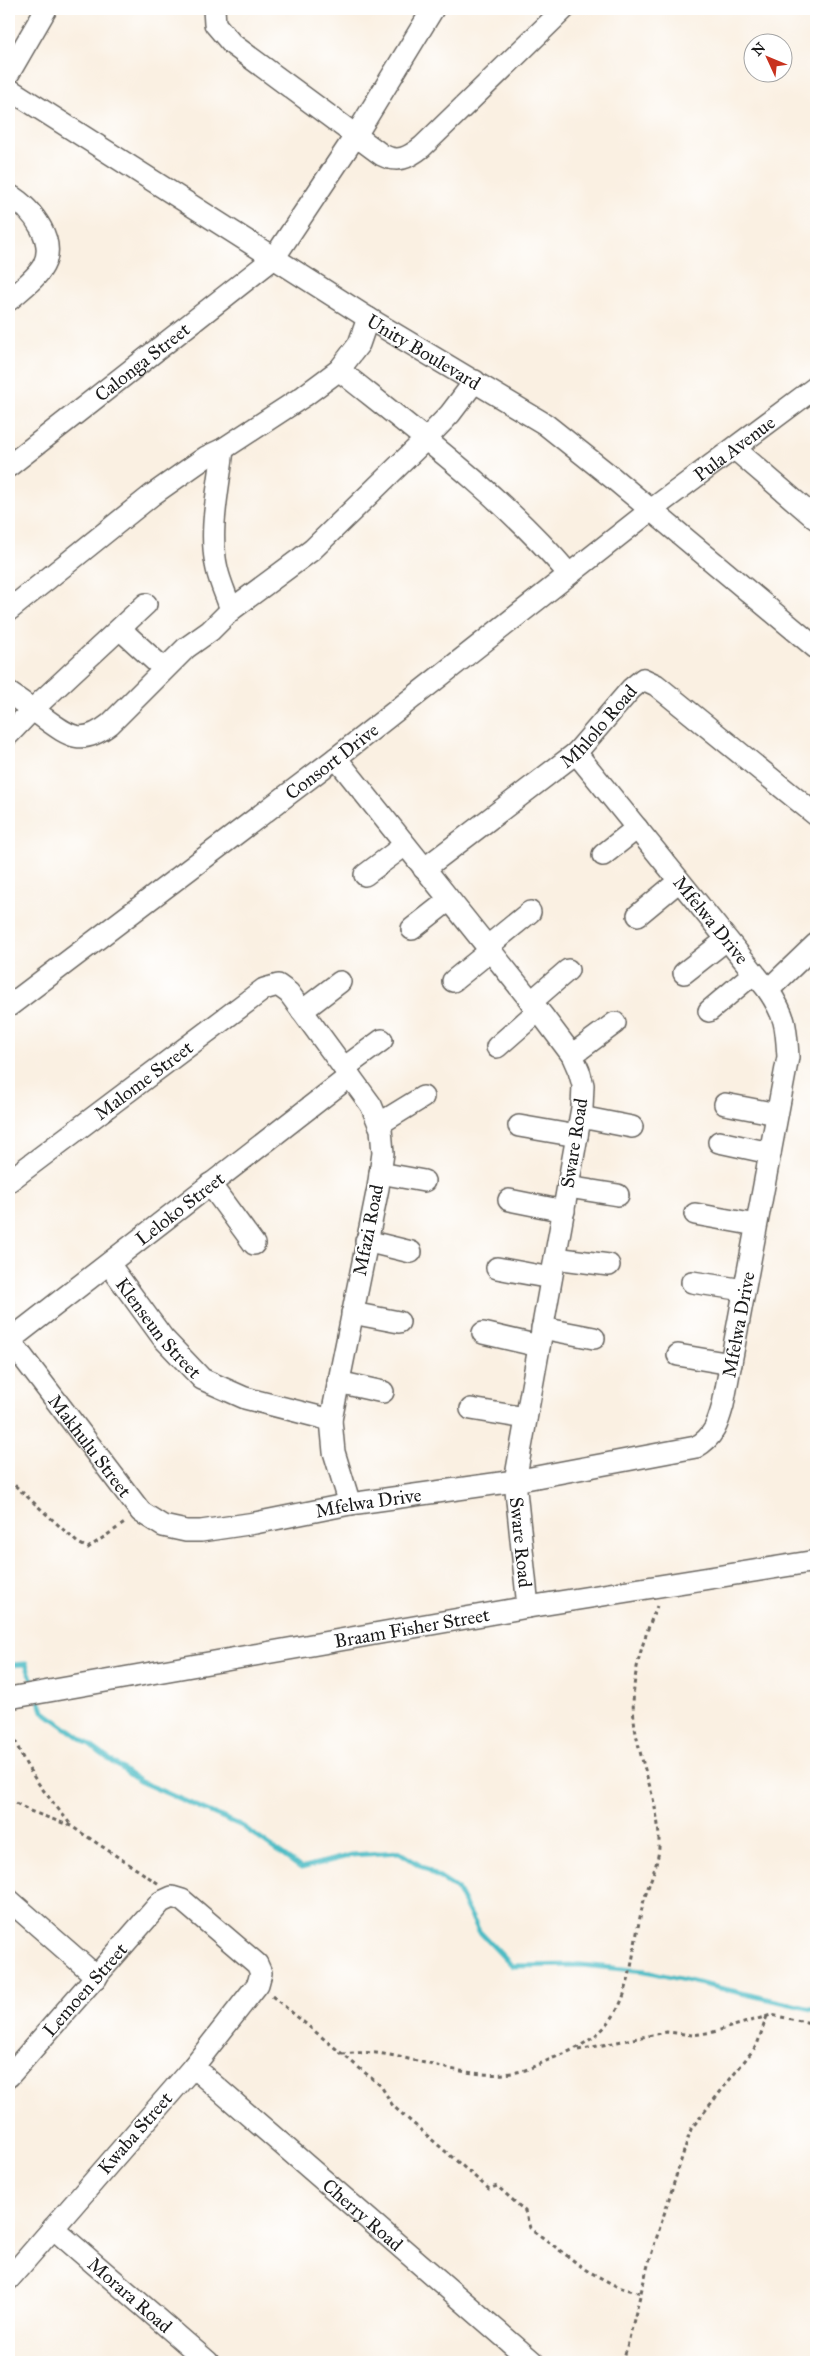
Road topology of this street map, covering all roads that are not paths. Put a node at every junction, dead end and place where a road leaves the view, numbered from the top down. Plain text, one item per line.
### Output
1 (46, 9) edge
2 (214, 9) edge
3 (432, 9) edge
4 (564, 9) edge
5 (9, 73) edge
6 (9, 89) edge
7 (356, 135) junction
8 (9, 195) edge
9 (274, 258) junction
10 (9, 300) edge
11 (368, 318) junction
12 (339, 370) junction
13 (475, 381) junction
14 (816, 387) edge
15 (426, 440) junction
16 (223, 449) junction
17 (735, 449) junction
18 (9, 466) edge
19 (651, 510) junction
20 (816, 519) edge
21 (569, 574) junction
22 (146, 604) dead end
23 (9, 610) edge
24 (231, 610) junction
25 (120, 629) junction
26 (816, 648) edge
27 (164, 669) junction
28 (9, 693) edge
29 (32, 710) junction
30 (9, 734) edge
31 (576, 753) junction
32 (336, 758) junction
33 (816, 815) edge
34 (637, 828) junction
35 (404, 845) junction
36 (603, 855) dead end
37 (424, 869) junction
38 (365, 875) dead end
39 (679, 881) junction
40 (449, 900) junction
41 (530, 912) dead end
42 (638, 915) dead end
43 (412, 929) dead end
44 (726, 940) junction
45 (816, 944) edge
46 (489, 949) junction
47 (568, 970) dead end
48 (684, 973) dead end
49 (754, 973) junction
50 (453, 981) dead end
51 (340, 982) dead end
52 (278, 985) joint
53 (768, 990) junction
54 (9, 1006) edge
55 (535, 1006) junction
56 (302, 1011) junction
57 (709, 1011) dead end
58 (615, 1023) dead end
59 (382, 1040) dead end
60 (497, 1047) dead end
61 (572, 1055) junction
62 (347, 1072) junction
63 (422, 1097) dead end
64 (725, 1104) dead end
65 (777, 1114) junction
66 (379, 1124) junction
67 (519, 1126) dead end
68 (579, 1127) junction
69 (632, 1127) dead end
70 (719, 1142) dead end
71 (770, 1153) junction
72 (380, 1173) junction
73 (9, 1180) edge
74 (424, 1181) dead end
75 (210, 1184) junction
76 (568, 1187) junction
77 (618, 1195) dead end
78 (509, 1200) dead end
79 (564, 1211) junction
80 (695, 1214) dead end
81 (756, 1225) junction
82 (366, 1241) junction
83 (254, 1244) dead end
84 (411, 1252) dead end
85 (108, 1264) junction
86 (609, 1265) dead end
87 (497, 1268) dead end
88 (553, 1268) junction
89 (692, 1282) dead end
90 (744, 1290) junction
91 (352, 1313) junction
92 (399, 1322) dead end
93 (483, 1333) dead end
94 (541, 1337) junction
95 (594, 1338) dead end
96 (9, 1340) edge
97 (678, 1355) dead end
98 (731, 1364) junction
99 (338, 1382) junction
100 (383, 1392) dead end
101 (471, 1409) dead end
102 (526, 1418) junction
103 (331, 1420) junction
104 (514, 1481) junction
105 (350, 1504) junction
106 (186, 1531) joint
107 (816, 1560) edge
108 (528, 1607) junction
109 (9, 1698) edge
110 (9, 1900) edge
111 (97, 1977) junction
112 (258, 1984) joint
113 (193, 2067) junction
114 (9, 2076) edge
115 (53, 2228) junction
116 (9, 2279) edge
117 (208, 2362) edge
118 (533, 2362) edge

1 - 5 street
2 - 7 street
3 - 7 street, Calonga Street
4 - 7 street
6 - 9 street, Unity Boulevard
7 - 9 street, Calonga Street
8 - 10 street
9 - 11 street, Unity Boulevard
9 - 18 street, Calonga Street
11 - 12 street
11 - 13 street, Unity Boulevard
12 - 15 street
12 - 16 street
13 - 15 street
13 - 19 street, Unity Boulevard
14 - 17 street, Pula Avenue
15 - 21 street
15 - 24 street
16 - 23 street
16 - 24 street
17 - 19 street, Pula Avenue
17 - 20 street
19 - 21 street, Consort Drive
19 - 26 street, Unity Boulevard
21 - 32 street, Consort Drive
22 - 25 street
24 - 27 street
25 - 27 street
25 - 29 street
27 - 29 street
28 - 29 street
29 - 30 street
31 - 33 street, Mhlolo Road
31 - 34 street, Mfelwa Drive
31 - 37 street, Mhlolo Road
32 - 35 street, Sware Road
32 - 54 street, Consort Drive
34 - 36 street
34 - 39 street, Mfelwa Drive
35 - 37 street, Sware Road
35 - 38 street
37 - 40 street, Sware Road
39 - 42 street
39 - 44 street, Mfelwa Drive
40 - 43 street
40 - 46 street, Sware Road
41 - 46 street
44 - 48 street
44 - 49 street, Mfelwa Drive
45 - 53 street
46 - 50 street
46 - 55 street, Sware Road
47 - 55 street
49 - 53 street, Mfelwa Drive
49 - 57 street
51 - 56 street
52 - 56 street, Mfazi Road
52 - 73 street, Malome Street
53 - 65 street, Mfelwa Drive
55 - 60 street
55 - 61 street, Sware Road
56 - 62 street, Mfazi Road
58 - 61 street
59 - 62 street, Leloko Street
61 - 68 street, Sware Road
62 - 66 street, Mfazi Road
62 - 75 street, Leloko Street
63 - 66 street
64 - 65 street
65 - 71 street, Mfelwa Drive
66 - 72 street, Mfazi Road
67 - 68 street
68 - 69 street
68 - 76 street, Sware Road
70 - 71 street
71 - 81 street, Mfelwa Drive
72 - 74 street
72 - 82 street, Mfazi Road
75 - 83 street
75 - 85 street, Leloko Street
76 - 77 street
76 - 79 street, Sware Road
78 - 79 street
79 - 88 street, Sware Road
80 - 81 street
81 - 90 street, Mfelwa Drive
82 - 84 street
82 - 91 street, Mfazi Road
85 - 96 street, Leloko Street
85 - 103 street, Klenseun Street
86 - 88 street
87 - 88 street
88 - 94 street, Sware Road
89 - 90 street
90 - 98 street, Mfelwa Drive
91 - 92 street
91 - 99 street, Mfazi Road
93 - 94 street
94 - 95 street
94 - 102 street, Sware Road
96 - 106 street, Makhulu Street
97 - 98 street
98 - 104 street, Mfelwa Drive
99 - 100 street
99 - 103 street, Mfazi Road
101 - 102 street
102 - 104 street, Sware Road
103 - 105 street, Mfazi Road
104 - 105 street, Mfelwa Drive
104 - 108 street, Sware Road
105 - 106 street, Mfelwa Drive
107 - 108 street, Braam Fisher Street
108 - 109 street, Braam Fisher Street
110 - 111 street
111 - 112 street, Lemoen Street
111 - 114 street, Lemoen Street
112 - 113 street, Kwaba Street
113 - 115 street, Kwaba Street
113 - 118 street, Cherry Road
115 - 116 street, Kwaba Street
115 - 117 street, Morara Road

